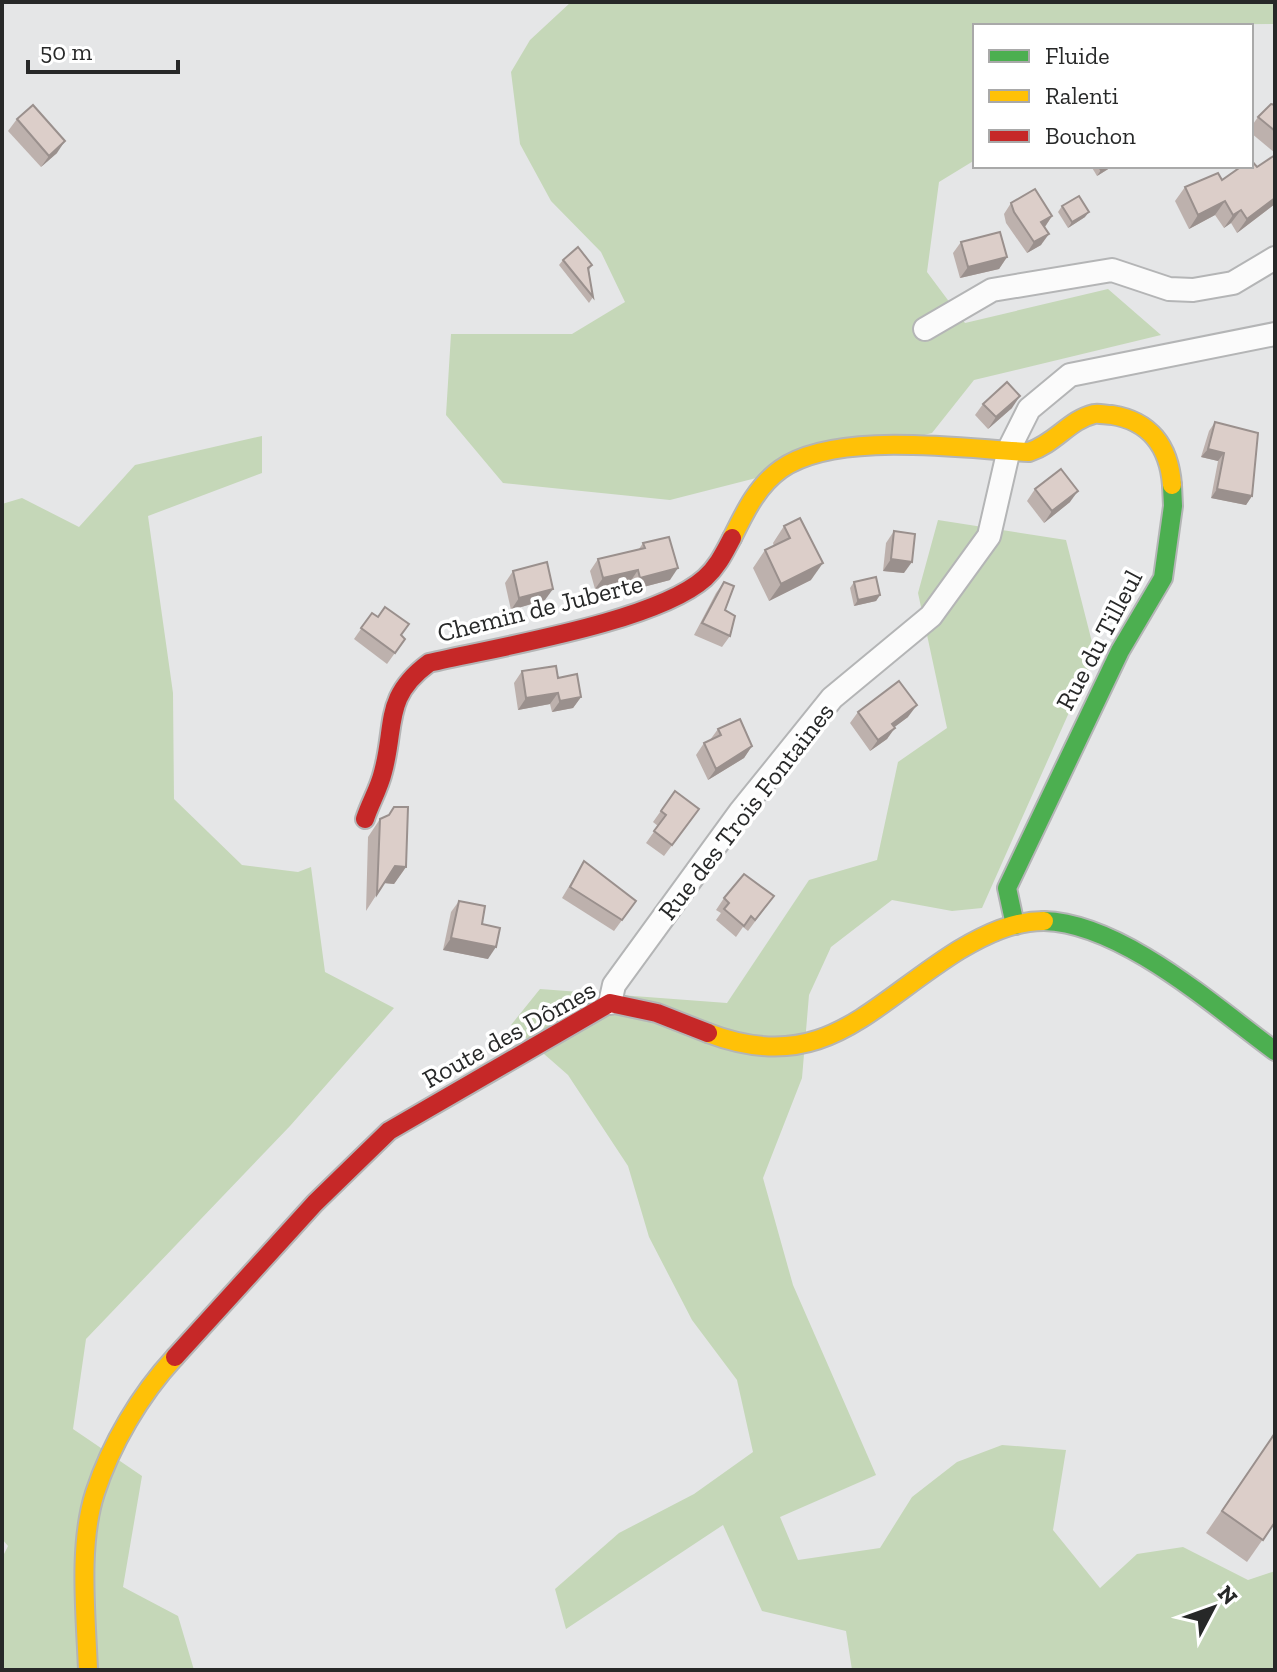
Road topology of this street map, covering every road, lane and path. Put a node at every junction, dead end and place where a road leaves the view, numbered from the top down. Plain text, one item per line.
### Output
1 (1275, 258) edge
2 (925, 329) dead end
3 (1275, 334) edge
4 (1009, 449) junction
5 (365, 819) dead end
6 (1015, 925) junction
7 (610, 1003) junction
8 (1275, 1051) edge
9 (88, 1670) edge

1 - 2 street
3 - 4 street, Rue des Trois Fontaines
4 - 5 street, Chemin de Juberte
4 - 6 street, Rue du Tilleul
4 - 7 street, Rue des Trois Fontaines
6 - 7 street, Route des Dômes
6 - 8 street, Route des Dômes
7 - 9 street, Route des Dômes

